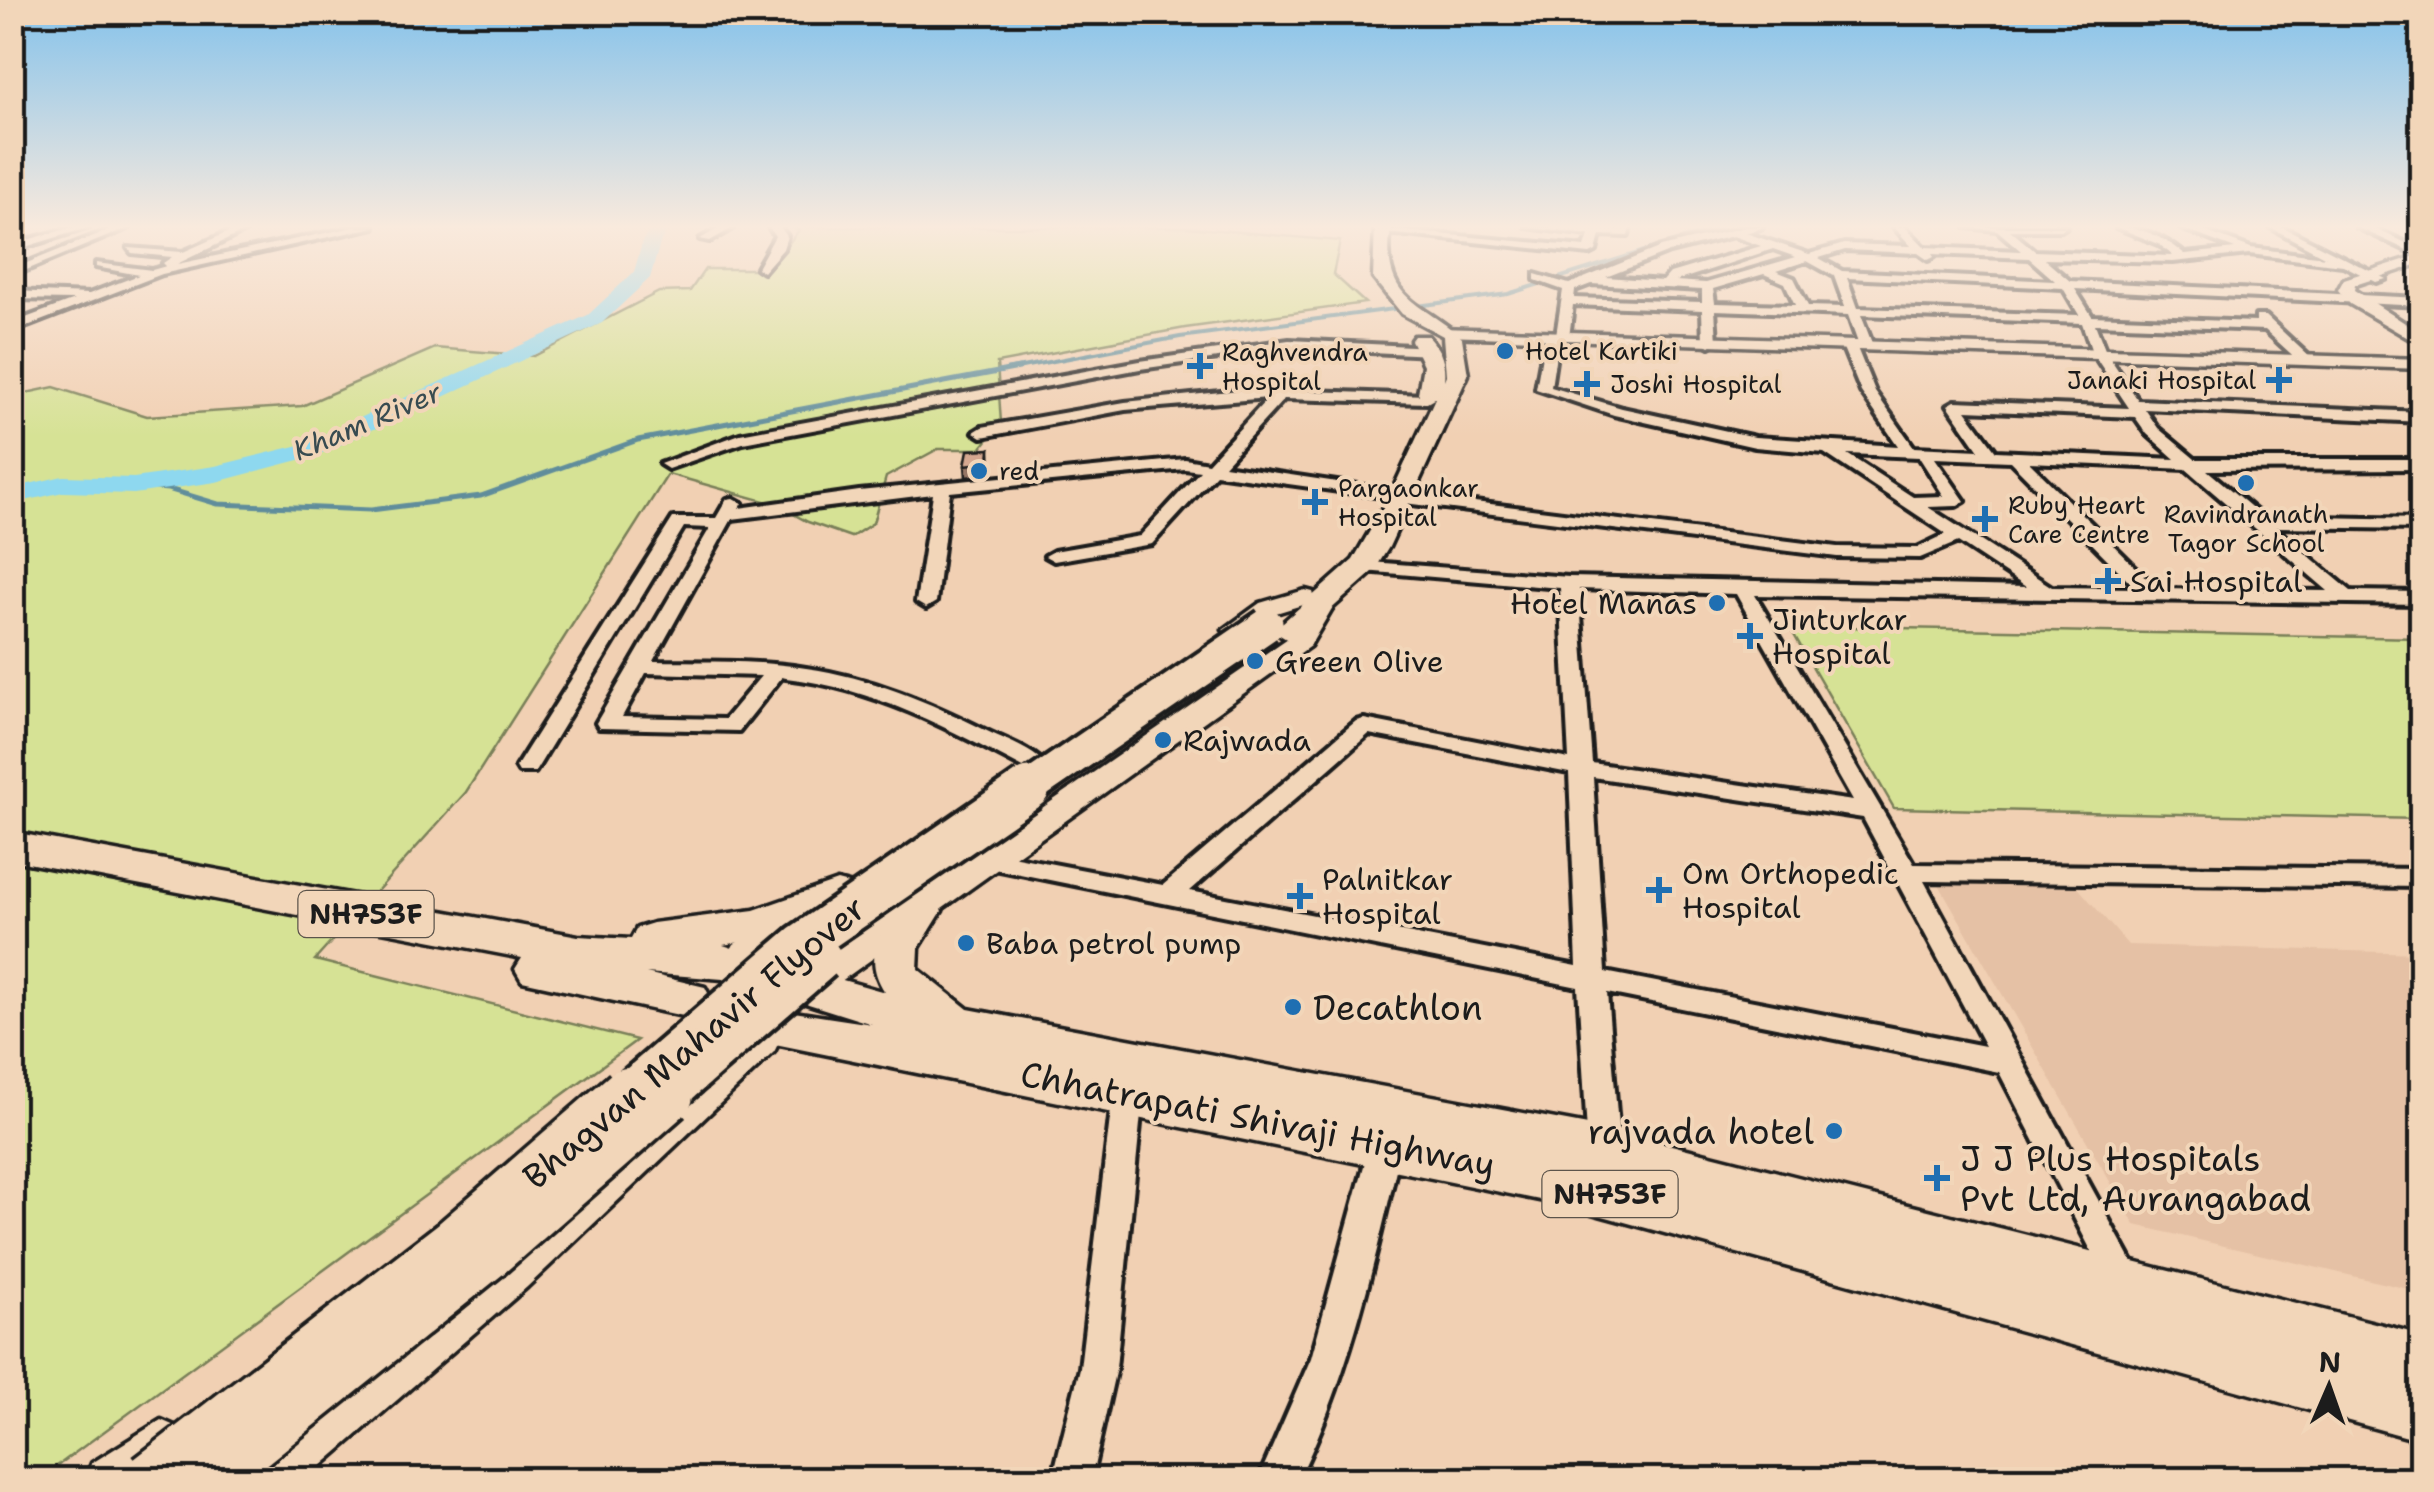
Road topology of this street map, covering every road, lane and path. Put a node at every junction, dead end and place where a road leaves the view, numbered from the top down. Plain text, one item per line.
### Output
1 (93, 297) edge
2 (1384, 297) edge
3 (1389, 297) edge
4 (1566, 297) edge
5 (1609, 297) edge
6 (1709, 297) edge
7 (1798, 297) edge
8 (1848, 297) edge
9 (2073, 297) edge
10 (2235, 297) edge
11 (2329, 297) edge
12 (2370, 297) edge
13 (2354, 298) junction
14 (1392, 302) junction
15 (2374, 302) junction
16 (2422, 302) edge
17 (1710, 303) junction
18 (1802, 306) junction
19 (1853, 308) junction
20 (2086, 318) junction
21 (2270, 326) junction
22 (12, 328) edge
23 (2422, 332) edge
24 (1432, 334) junction
25 (1558, 336) junction
26 (1711, 340) junction
27 (2422, 342) edge
28 (1858, 346) junction
29 (2101, 355) junction
30 (2306, 360) junction
31 (2422, 366) edge
32 (1134, 386) junction
33 (1282, 393) junction
34 (1427, 399) junction
35 (2137, 409) junction
36 (2421, 417) edge
37 (982, 432) dead end
38 (1827, 448) junction
39 (1916, 451) junction
40 (1990, 454) junction
41 (2013, 455) junction
42 (668, 464) dead end
43 (2422, 464) edge
44 (2188, 465) junction
45 (1210, 466) junction
46 (942, 489) junction
47 (1390, 495) junction
48 (1909, 502) junction
49 (727, 514) junction
50 (2253, 521) junction
51 (2422, 524) edge
52 (1959, 535) junction
53 (1054, 556) dead end
54 (1370, 556) junction
55 (1570, 583) junction
56 (1742, 589) junction
57 (2048, 593) junction
58 (2153, 594) junction
59 (2346, 597) junction
60 (2422, 598) edge
61 (926, 602) dead end
62 (1295, 615) junction
63 (637, 667) junction
64 (775, 672) junction
65 (1035, 765) junction
66 (527, 767) dead end
67 (1584, 769) junction
68 (1873, 812) junction
69 (12, 846) edge
70 (990, 860) junction
71 (12, 870) edge
72 (1907, 872) junction
73 (2422, 878) edge
74 (837, 896) junction
75 (1168, 896) junction
76 (920, 911) junction
77 (495, 937) junction
78 (734, 958) junction
79 (1588, 979) junction
80 (687, 1009) junction
81 (796, 1010) junction
82 (961, 1026) junction
83 (2009, 1062) junction
84 (1128, 1093) junction
85 (1386, 1144) junction
86 (1604, 1150) junction
87 (2128, 1288) junction
88 (2422, 1365) edge
89 (2422, 1410) edge
90 (284, 1475) edge
91 (109, 1480) edge
92 (151, 1480) edge
93 (204, 1480) edge
94 (1071, 1480) edge
95 (1278, 1480) edge

1 - 22 street
2 - 14 main road
3 - 14 main road
4 - 25 street
5 - 17 street
6 - 17 street
7 - 18 street
8 - 19 street
9 - 20 street
10 - 21 street
11 - 13 street
12 - 15 street
13 - 15 street
13 - 27 street
14 - 24 main road
15 - 16 street
15 - 23 street
17 - 18 street
17 - 26 street
18 - 19 street
19 - 20 street
19 - 28 street
20 - 21 street
20 - 29 street
21 - 30 street
24 - 25 street
24 - 32 street
24 - 34 main road
24 - 47 main road
25 - 26 street
25 - 38 street
26 - 28 street
28 - 29 street
28 - 39 street
29 - 30 street
29 - 31 street
29 - 35 street
30 - 31 street
32 - 33 street
32 - 37 street
32 - 42 street
33 - 34 street
33 - 45 street
34 - 47 main road
35 - 36 street
35 - 40 street
35 - 44 street
38 - 39 street
38 - 48 street
39 - 40 street
39 - 48 street
40 - 41 street
41 - 44 street
41 - 58 street
43 - 44 street
44 - 50 street
45 - 46 street
45 - 47 street
45 - 53 street
46 - 49 street
46 - 61 street
47 - 52 street
47 - 54 main road
47 - 62 main road
48 - 52 street
49 - 63 street
49 - 66 street
50 - 51 street
50 - 59 street
52 - 57 street
54 - 55 street
54 - 62 main road
55 - 56 street
55 - 67 street
56 - 57 street
56 - 68 street
57 - 58 street
58 - 59 street
59 - 60 street
62 - 65 street
62 - 70 street
62 - 92 main road, Bhagvan Mahavir Flyover, bridge
62 - 93 main road, Bhagvan Mahavir Flyover, bridge
63 - 64 street
63 - 64 street
64 - 65 street
65 - 74 street
67 - 68 street
67 - 75 street
67 - 79 street
68 - 72 street
69 - 77 highway, NH753F
70 - 75 street
70 - 76 street
71 - 80 highway, NH753F
72 - 73 street
72 - 83 street
74 - 77 highway
74 - 78 street
75 - 79 street
76 - 81 street
76 - 82 highway
77 - 78 highway, NH753F
78 - 80 highway
78 - 81 highway, NH753F
79 - 83 street
79 - 86 street
80 - 81 highway, NH753F
80 - 91 street
81 - 82 highway, Chhatrapati Shivaji Highway / NH753F
81 - 84 highway, Chhatrapati Shivaji Highway / NH753F
81 - 90 street
82 - 86 highway, Chhatrapati Shivaji Highway / NH753F
83 - 87 street
84 - 85 highway, Chhatrapati Shivaji Highway / NH753F
84 - 94 street
85 - 89 highway, Chhatrapati Shivaji Highway / NH753F
85 - 95 street
86 - 87 highway, Chhatrapati Shivaji Highway / NH753F
87 - 88 highway, Chhatrapati Shivaji Highway / NH753F

